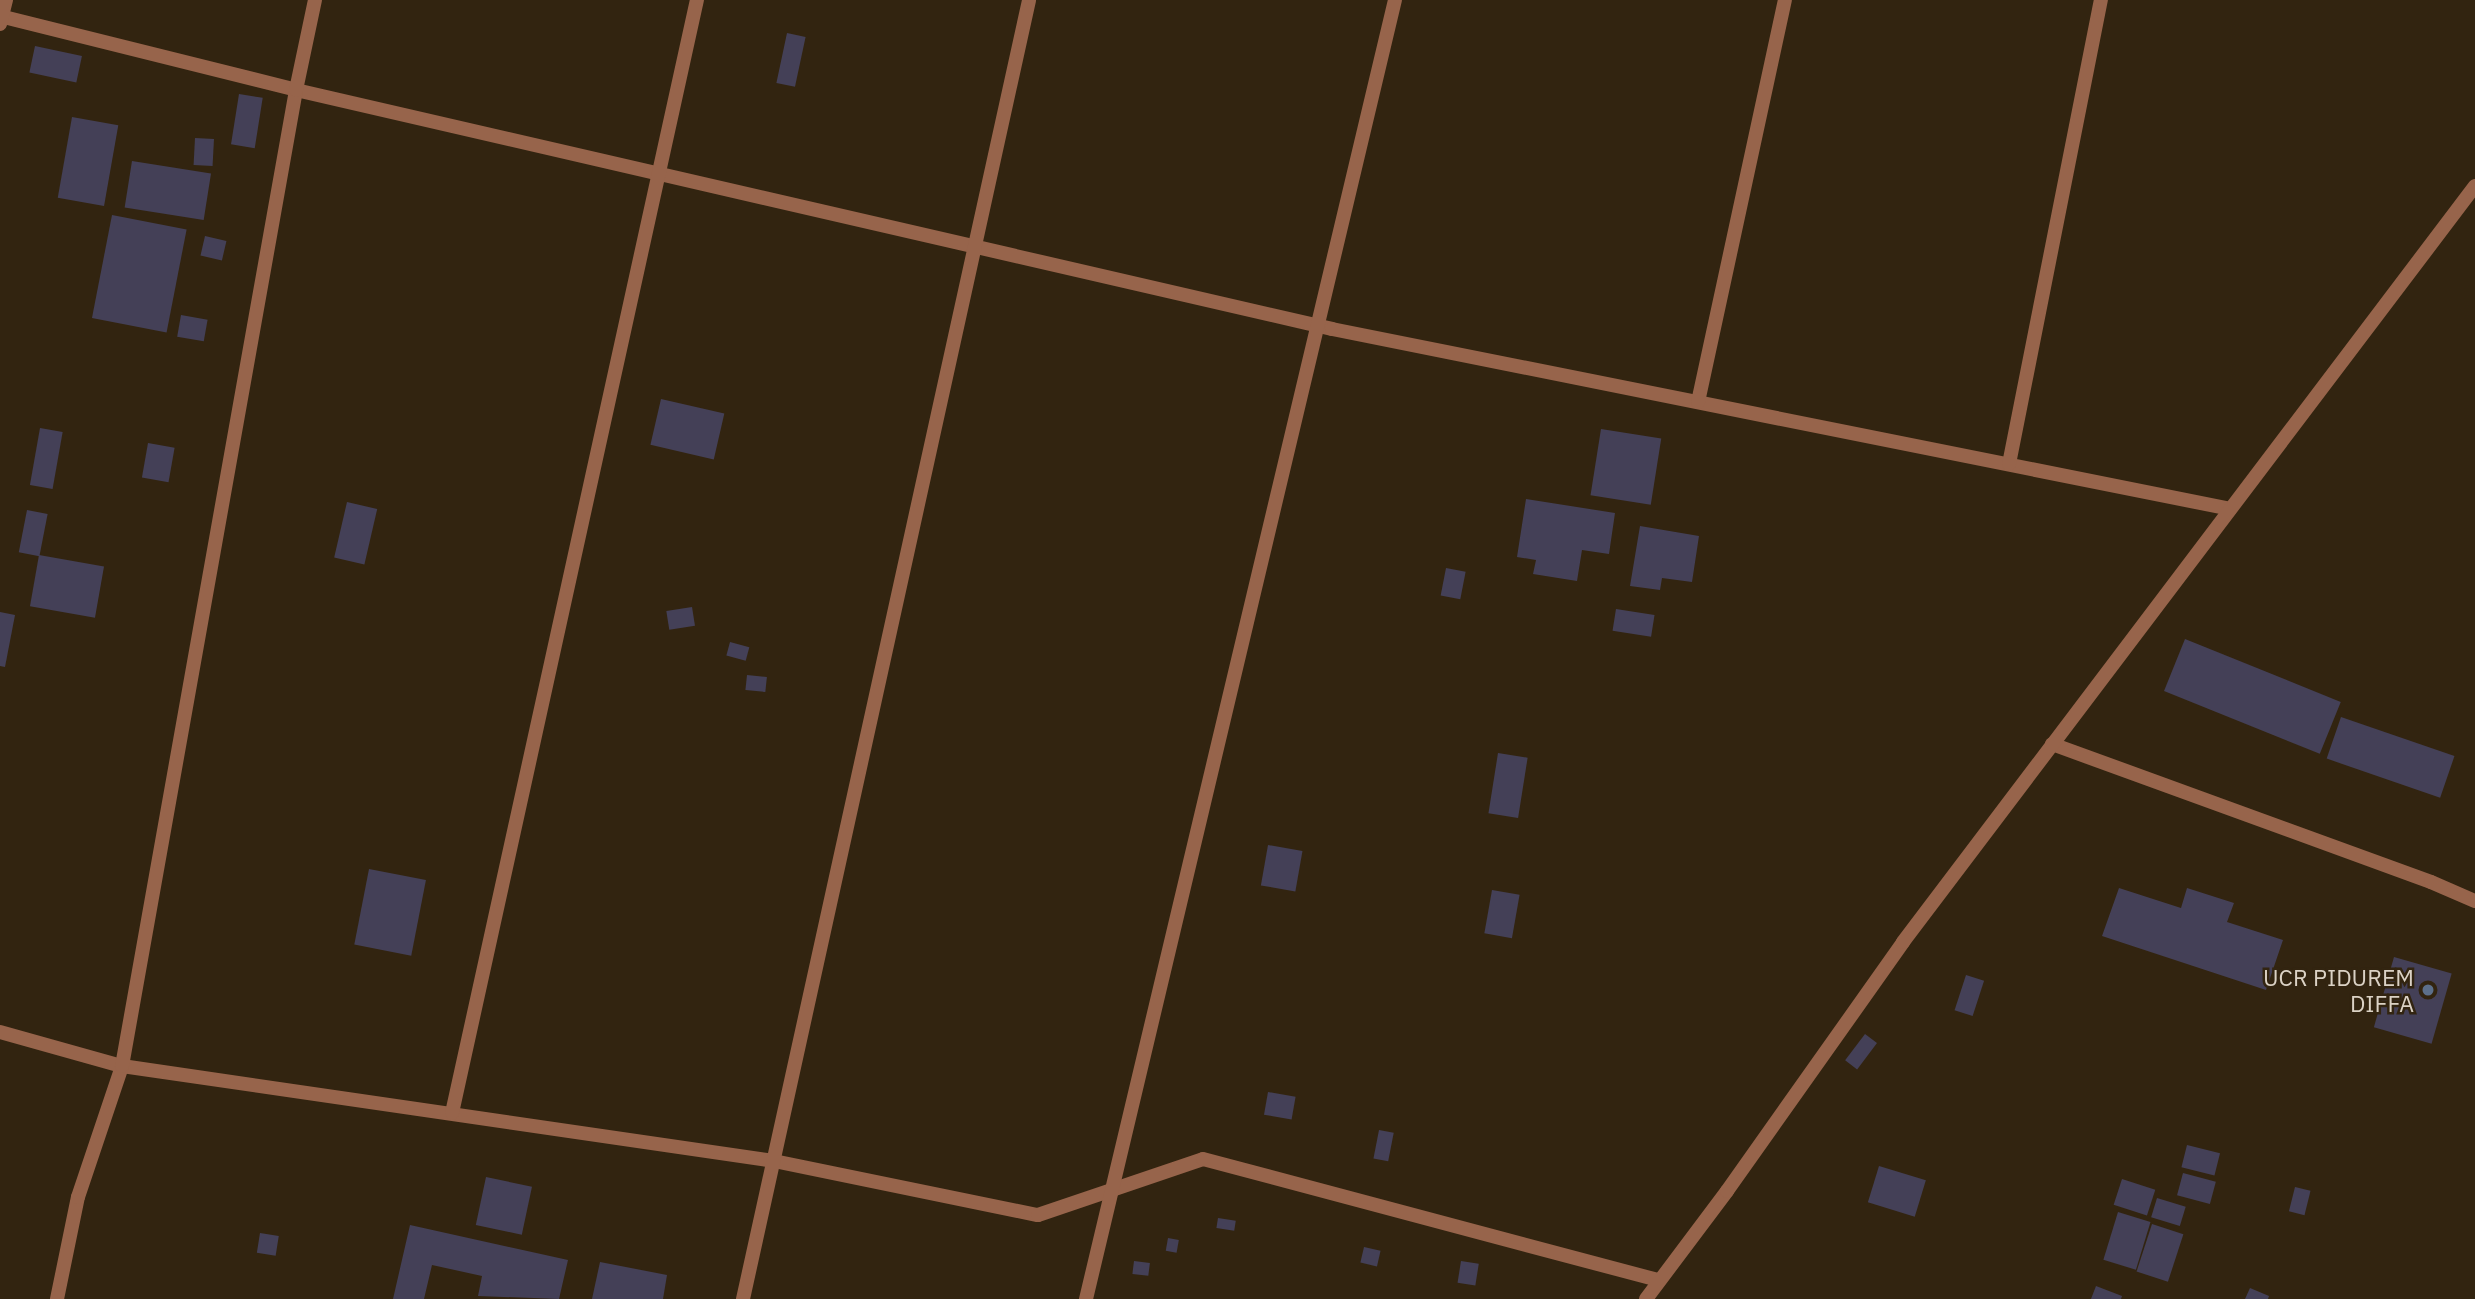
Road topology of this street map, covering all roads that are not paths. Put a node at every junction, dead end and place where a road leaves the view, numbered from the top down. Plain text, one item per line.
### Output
1 (6, 0) edge
2 (316, 0) edge
3 (697, 0) edge
4 (1029, 0) edge
5 (1395, 0) edge
6 (1785, 0) edge
7 (2101, 0) edge
8 (1, 19) edge
9 (296, 90) junction
10 (659, 173) junction
11 (2475, 186) edge
12 (975, 246) junction
13 (1318, 325) junction
14 (1698, 402) junction
15 (2009, 464) junction
16 (2230, 509) junction
17 (2052, 744) junction
18 (2475, 901) edge
19 (0, 1032) edge
20 (122, 1066) junction
21 (452, 1113) junction
22 (774, 1161) junction
23 (1113, 1190) junction
24 (1657, 1280) junction
25 (57, 1299) edge
26 (743, 1299) edge
27 (1086, 1299) edge
28 (1646, 1299) edge

1 - 8 street
2 - 9 street
3 - 10 street
4 - 12 street
5 - 13 street
6 - 14 street
7 - 15 street
8 - 9 street
9 - 10 street
9 - 20 street
10 - 12 street
10 - 21 street
11 - 16 street
12 - 13 street
12 - 22 street
13 - 14 street
13 - 23 street
14 - 15 street
15 - 16 street
16 - 17 street
17 - 18 street
17 - 24 street
19 - 20 street
20 - 21 street
20 - 25 street
21 - 22 street
22 - 23 street
22 - 26 street
23 - 24 street
23 - 27 street
24 - 28 street

